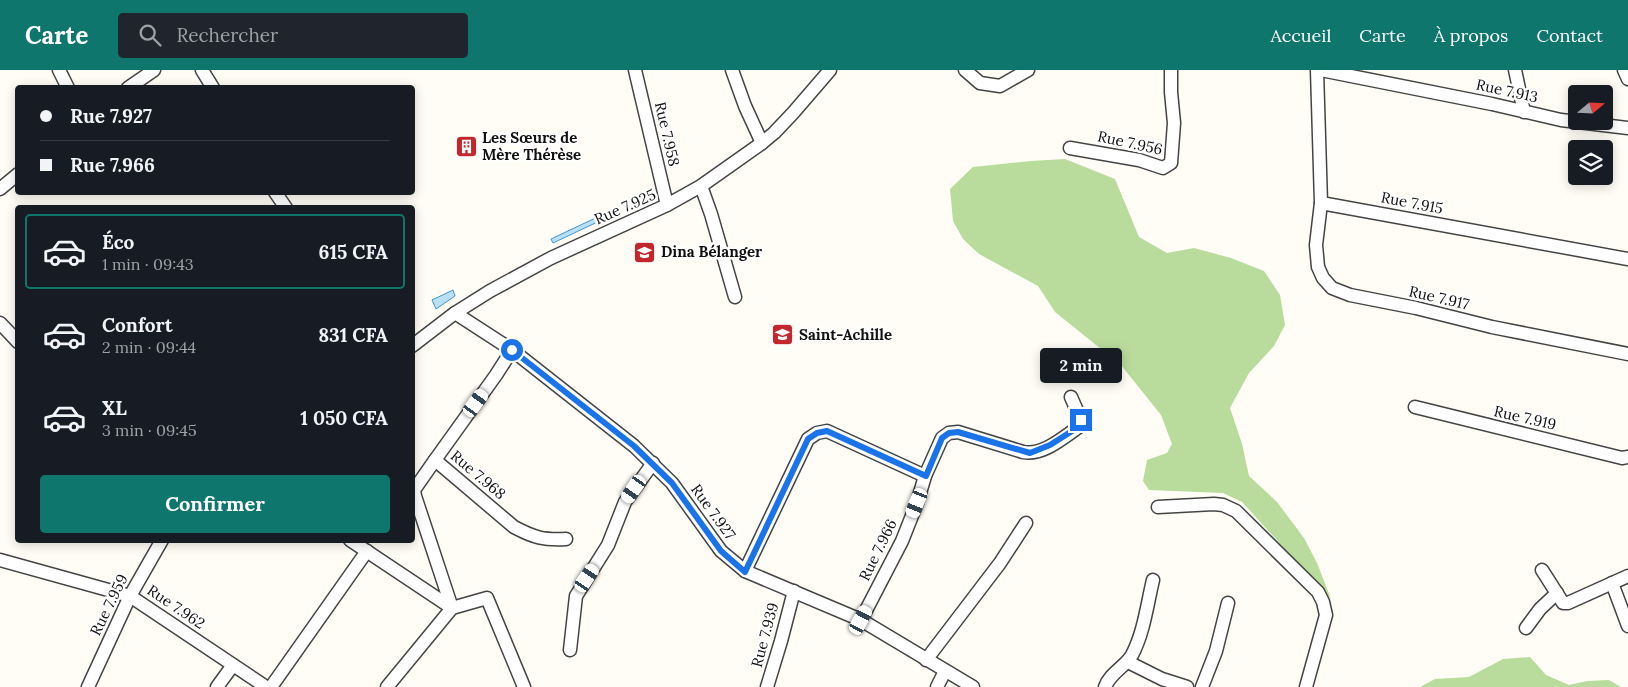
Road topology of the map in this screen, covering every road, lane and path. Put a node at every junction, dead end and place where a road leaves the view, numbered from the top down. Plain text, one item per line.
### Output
1 (59, 70) edge
2 (154, 70) edge
3 (202, 70) edge
4 (635, 70) edge
5 (732, 70) edge
6 (830, 70) edge
7 (965, 70) edge
8 (1028, 70) edge
9 (1171, 70) edge
10 (1319, 70) edge
11 (1516, 70) edge
12 (1624, 70) edge
13 (1628, 79) edge
14 (66, 85) edge
15 (132, 85) edge
16 (211, 85) edge
17 (1524, 112) junction
18 (1628, 128) edge
19 (762, 144) junction
20 (1070, 148) dead end
21 (15, 176) edge
22 (701, 186) junction
23 (0, 189) edge
24 (1321, 203) junction
25 (667, 206) junction
26 (1628, 259) edge
27 (735, 297) dead end
28 (455, 313) junction
29 (0, 323) edge
30 (15, 335) edge
31 (415, 344) edge
32 (512, 350) junction
33 (1628, 354) edge
34 (1071, 397) dead end
35 (1415, 407) dead end
36 (1628, 457) edge
37 (435, 460) junction
38 (653, 464) junction
39 (926, 476) junction
40 (415, 489) edge
41 (415, 496) edge
42 (1158, 508) dead end
43 (1026, 523) dead end
44 (566, 539) dead end
45 (160, 543) edge
46 (355, 543) edge
47 (367, 551) junction
48 (0, 560) edge
49 (1542, 570) dead end
50 (745, 572) junction
51 (1628, 576) edge
52 (1153, 580) dead end
53 (1612, 583) junction
54 (794, 591) junction
55 (1557, 593) junction
56 (130, 596) junction
57 (1228, 603) dead end
58 (452, 608) junction
59 (861, 620) junction
60 (1628, 626) edge
61 (1526, 628) dead end
62 (570, 650) dead end
63 (926, 660) junction
64 (1128, 662) junction
65 (233, 665) junction
66 (945, 672) junction
67 (88, 687) edge
68 (217, 687) edge
69 (266, 687) edge
70 (271, 687) edge
71 (387, 687) edge
72 (524, 687) edge
73 (767, 687) edge
74 (937, 687) edge
75 (973, 687) edge
76 (1105, 687) edge
77 (1187, 687) edge
78 (1202, 687) edge
79 (1306, 687) edge

1 - 14 street
2 - 15 street
3 - 16 street
4 - 25 street, Rue 7.958
5 - 19 street
6 - 19 street, Rue 7.925
7 - 8 street
9 - 20 street, Rue 7.956
10 - 17 street, Rue 7.913
10 - 24 street
11 - 17 street
12 - 13 street
17 - 18 street, Rue 7.913
19 - 22 street, Rue 7.925
21 - 23 street
22 - 25 street, Rue 7.925
22 - 27 street
24 - 26 street, Rue 7.915
24 - 33 street, Rue 7.917
25 - 28 street, Rue 7.925
28 - 31 street, Rue 7.925
28 - 32 street, Rue 7.927
29 - 30 street
32 - 37 street, Rue 7.968
32 - 38 street, Rue 7.927
34 - 39 street, Rue 7.966
35 - 36 street, Rue 7.919
37 - 40 street
37 - 44 street, Rue 7.968
38 - 50 street, Rue 7.927
38 - 62 street
39 - 50 street
39 - 59 street, Rue 7.966
41 - 58 street
42 - 79 street
43 - 63 street
45 - 56 street, Rue 7.959
46 - 47 street
47 - 58 street
47 - 70 street
48 - 56 street, Rue 7.962
49 - 55 street
50 - 54 street, Rue 7.927
51 - 53 street
52 - 64 street
53 - 55 street
53 - 60 street
54 - 59 street, Rue 7.927
54 - 73 street, Rue 7.939
55 - 61 street
56 - 65 street, Rue 7.962
56 - 67 street, Rue 7.959
57 - 78 street
58 - 71 street
58 - 72 street
59 - 63 street, Rue 7.927
63 - 66 street, Rue 7.927
64 - 76 street
64 - 77 street
65 - 68 street
65 - 69 street, Rue 7.962
66 - 74 street
66 - 75 street, Rue 7.927

